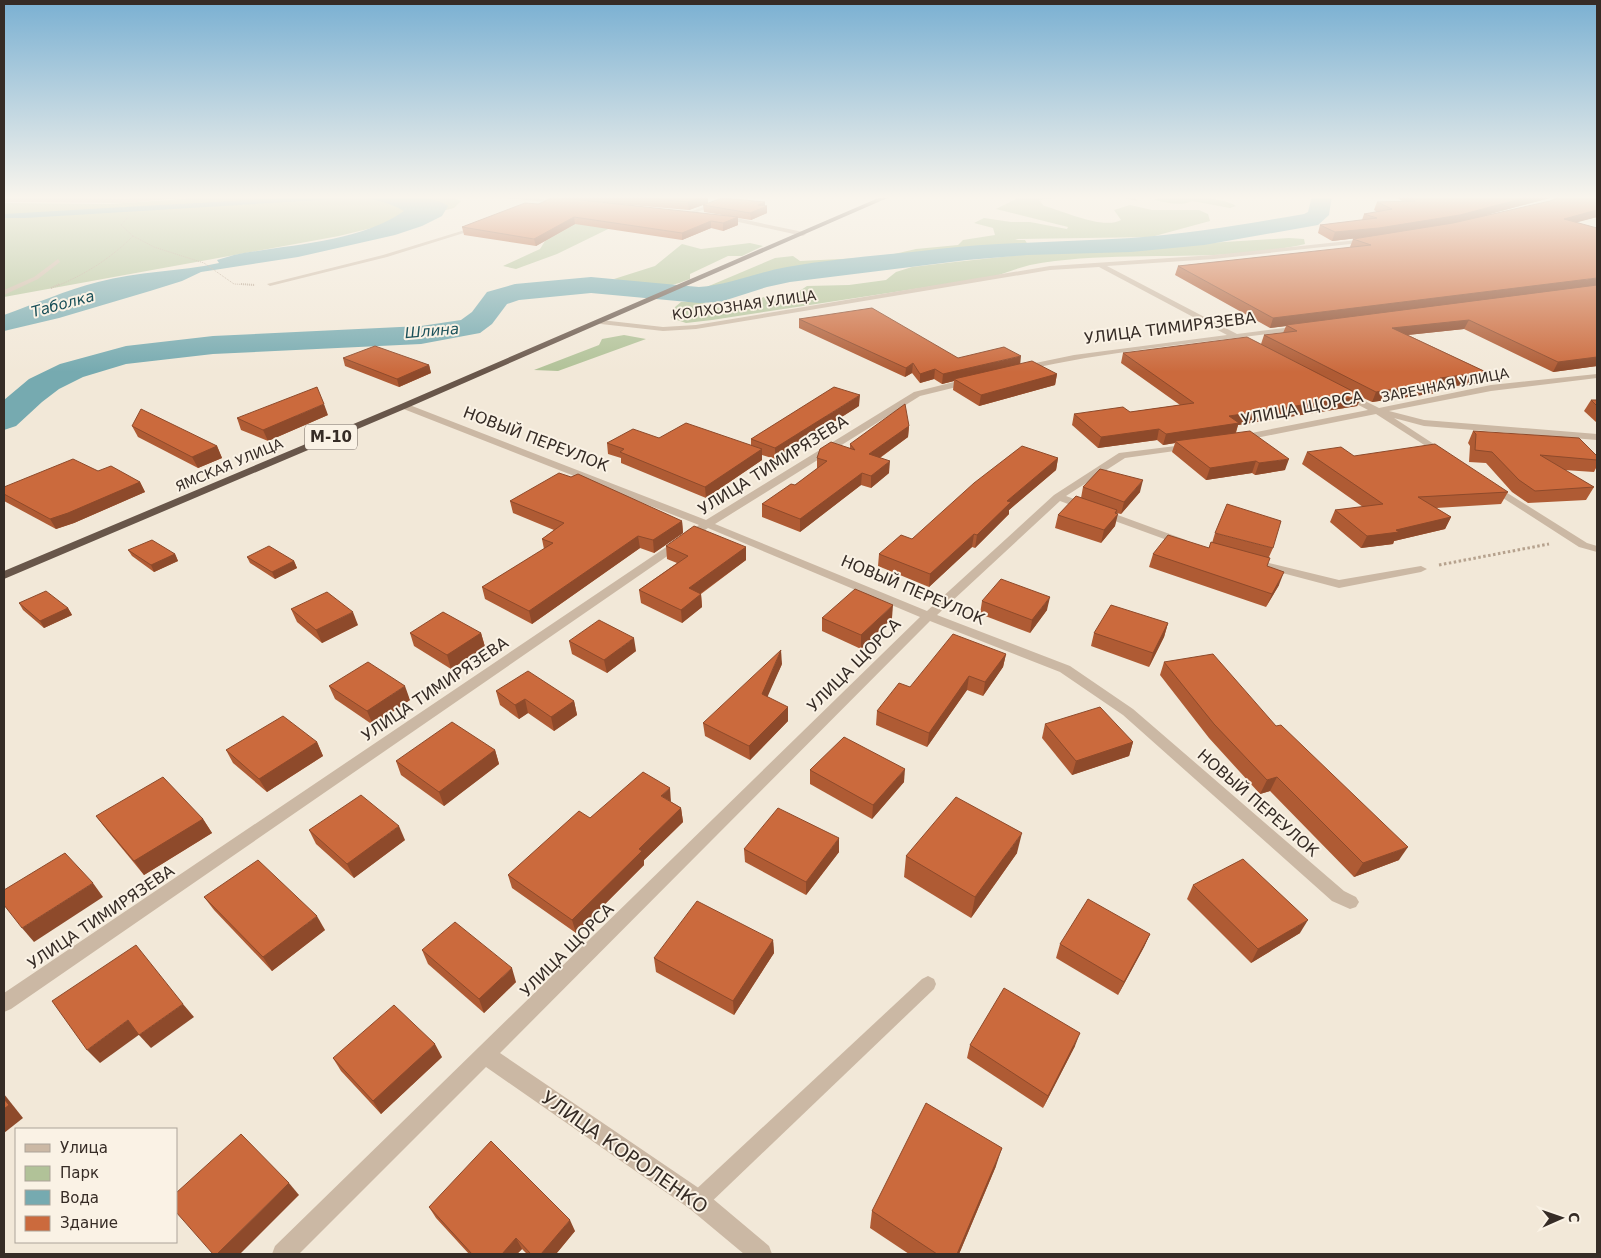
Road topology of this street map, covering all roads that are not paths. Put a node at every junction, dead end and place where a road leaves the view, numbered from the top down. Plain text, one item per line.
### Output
1 (389, 255) edge
2 (756, 255) edge
3 (1236, 255) edge
4 (58, 261) dead end
5 (1102, 266) junction
6 (270, 284) road end
7 (4, 293) edge
8 (601, 322) junction
9 (1313, 326) edge
10 (1235, 336) junction
11 (1252, 345) edge
12 (1012, 371) edge
13 (1597, 376) edge
14 (984, 377) edge
15 (1336, 389) edge
16 (404, 406) junction
17 (1377, 411) junction
18 (1597, 437) edge
19 (1225, 441) edge
20 (1206, 443) edge
21 (1451, 459) edge
22 (1484, 480) edge
23 (1058, 497) junction
24 (707, 524) junction
25 (1192, 546) edge
26 (1597, 549) edge
27 (1238, 558) edge
28 (1421, 569) road end
29 (4, 575) edge
30 (929, 615) junction
31 (1350, 902) dead end
32 (928, 984) dead end
33 (4, 1003) edge
34 (486, 1055) junction
35 (698, 1200) junction
36 (283, 1254) edge
37 (761, 1254) edge

1 - 6 street
2 - 8 highway, ЯМСКАЯ УЛИЦА / М-10
3 - 5 street, КОЛХОЗНАЯ УЛИЦА
4 - 7 street
5 - 8 street, КОЛХОЗНАЯ УЛИЦА
5 - 10 street
8 - 16 highway, ЯМСКАЯ УЛИЦА / М-10
9 - 10 street, УЛИЦА ТИМИРЯЗЕВА
10 - 11 street
10 - 12 street, УЛИЦА ТИМИРЯЗЕВА
13 - 17 street, ЗАРЕЧНАЯ УЛИЦА
14 - 24 street, УЛИЦА ТИМИРЯЗЕВА
15 - 17 street
16 - 24 street, НОВЫЙ ПЕРЕУЛОК
16 - 29 highway, ЯМСКАЯ УЛИЦА / М-10
17 - 18 street, УЛИЦА ЩОРСА
17 - 19 street, УЛИЦА ЩОРСА
17 - 21 street, ЗАРЕЧНАЯ УЛИЦА
20 - 23 street, УЛИЦА ЩОРСА
22 - 26 street
23 - 25 street
23 - 30 street, УЛИЦА ЩОРСА
24 - 30 street, НОВЫЙ ПЕРЕУЛОК
24 - 33 street, УЛИЦА ТИМИРЯЗЕВА
27 - 28 street
30 - 31 street, НОВЫЙ ПЕРЕУЛОК
30 - 34 street, УЛИЦА ЩОРСА
32 - 35 lane
34 - 35 street, УЛИЦА КОРОЛЕНКО
34 - 36 street, УЛИЦА ЩОРСА
35 - 37 street, УЛИЦА КОРОЛЕНКО

